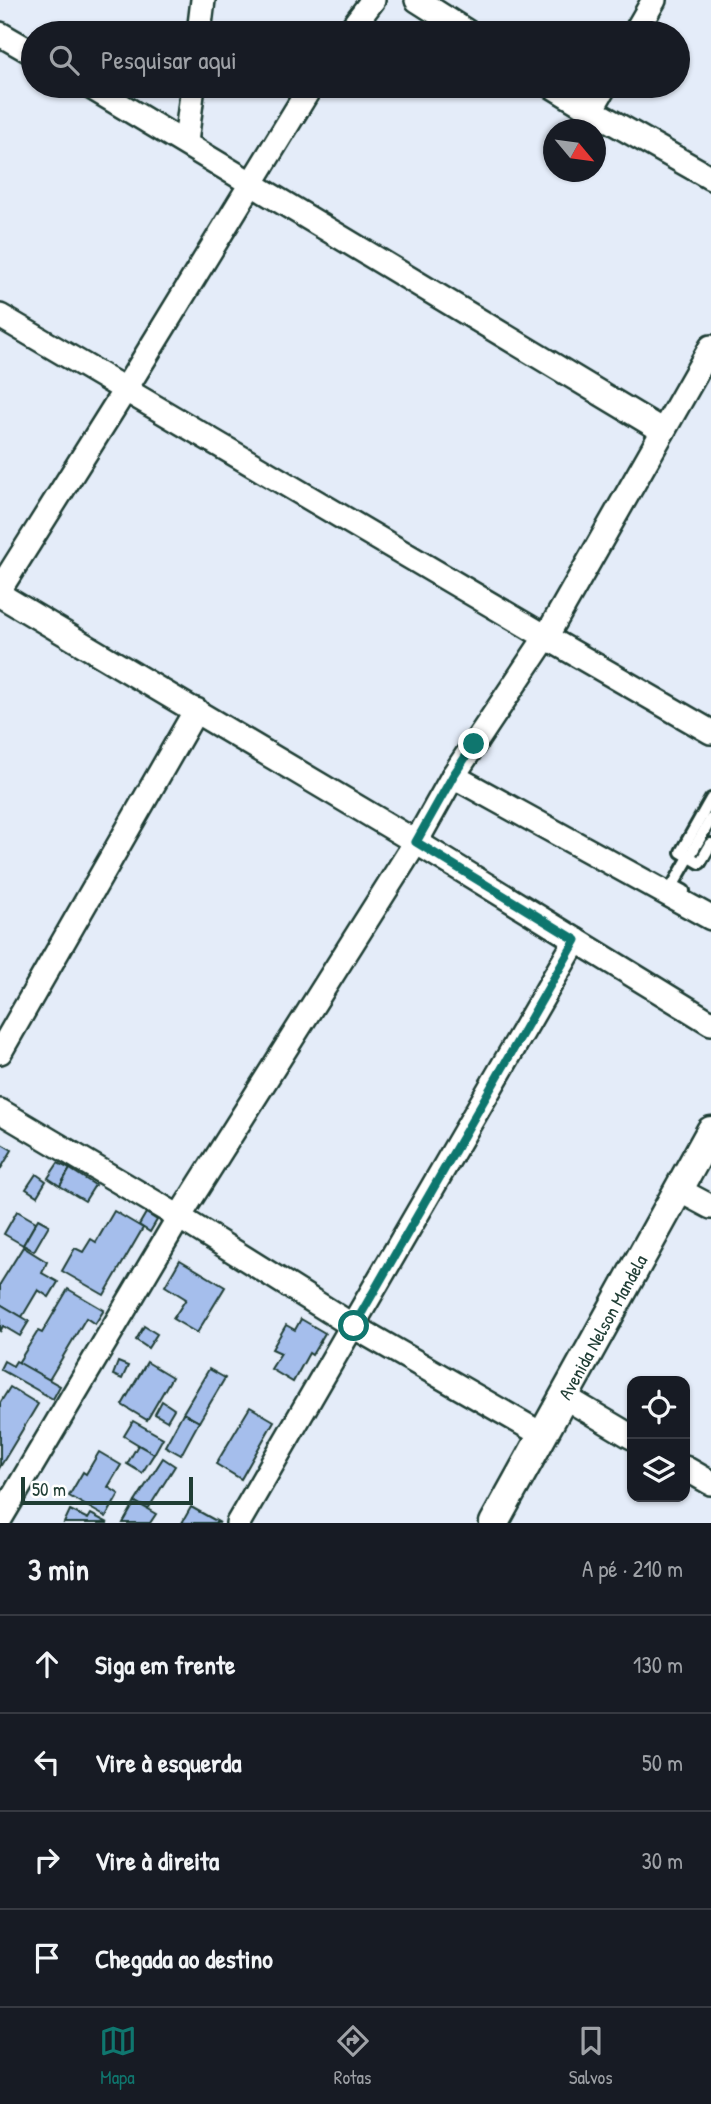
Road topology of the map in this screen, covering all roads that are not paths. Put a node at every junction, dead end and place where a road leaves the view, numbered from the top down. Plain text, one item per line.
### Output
1 (203, 0) edge
2 (373, 0) edge
3 (416, 0) edge
4 (654, 0) edge
5 (200, 21) edge
6 (357, 21) edge
7 (450, 21) edge
8 (642, 21) edge
9 (0, 34) edge
10 (21, 46) edge
11 (110, 98) edge
12 (192, 98) edge
13 (304, 98) edge
14 (572, 98) edge
15 (598, 98) edge
16 (591, 110) junction
17 (186, 142) junction
18 (711, 178) edge
19 (251, 183) junction
20 (0, 316) edge
21 (711, 347) edge
22 (125, 390) junction
23 (663, 431) junction
24 (0, 589) edge
25 (0, 595) edge
26 (546, 637) junction
27 (196, 710) junction
28 (711, 732) edge
29 (453, 776) junction
30 (711, 799) edge
31 (711, 819) edge
32 (416, 842) junction
33 (711, 844) edge
34 (690, 857) junction
35 (711, 906) edge
36 (711, 918) edge
37 (576, 940) junction
38 (711, 1023) edge
39 (0, 1052) edge
40 (0, 1111) edge
41 (711, 1131) edge
42 (679, 1190) junction
43 (711, 1207) edge
44 (179, 1217) junction
45 (354, 1326) junction
46 (563, 1396) junction
47 (541, 1434) junction
48 (627, 1434) edge
49 (690, 1471) edge
50 (711, 1483) edge
51 (0, 1520) edge
52 (238, 1523) edge
53 (494, 1523) edge

1 - 5 street
2 - 6 street
3 - 7 street
4 - 8 street
9 - 10 street
11 - 17 street
12 - 17 street
13 - 19 street
14 - 16 street
15 - 16 street
16 - 18 street
17 - 19 street
19 - 22 street
19 - 23 street
20 - 22 street
21 - 23 street
22 - 24 street
22 - 26 street
23 - 26 street
25 - 27 street
26 - 28 street
26 - 29 street
27 - 32 street
27 - 39 street
29 - 32 street
29 - 36 street
30 - 34 lane
31 - 34 lane
32 - 37 street
32 - 44 street
33 - 34 lane
34 - 35 lane
37 - 38 street
37 - 45 street
40 - 44 street
41 - 42 street, Avenida Nelson Mandela
42 - 43 street
42 - 46 street, Avenida Nelson Mandela
44 - 45 street
44 - 51 street
45 - 47 street
45 - 52 street
46 - 47 street, Avenida Nelson Mandela
46 - 48 street
47 - 53 street, Avenida Nelson Mandela
49 - 50 street

